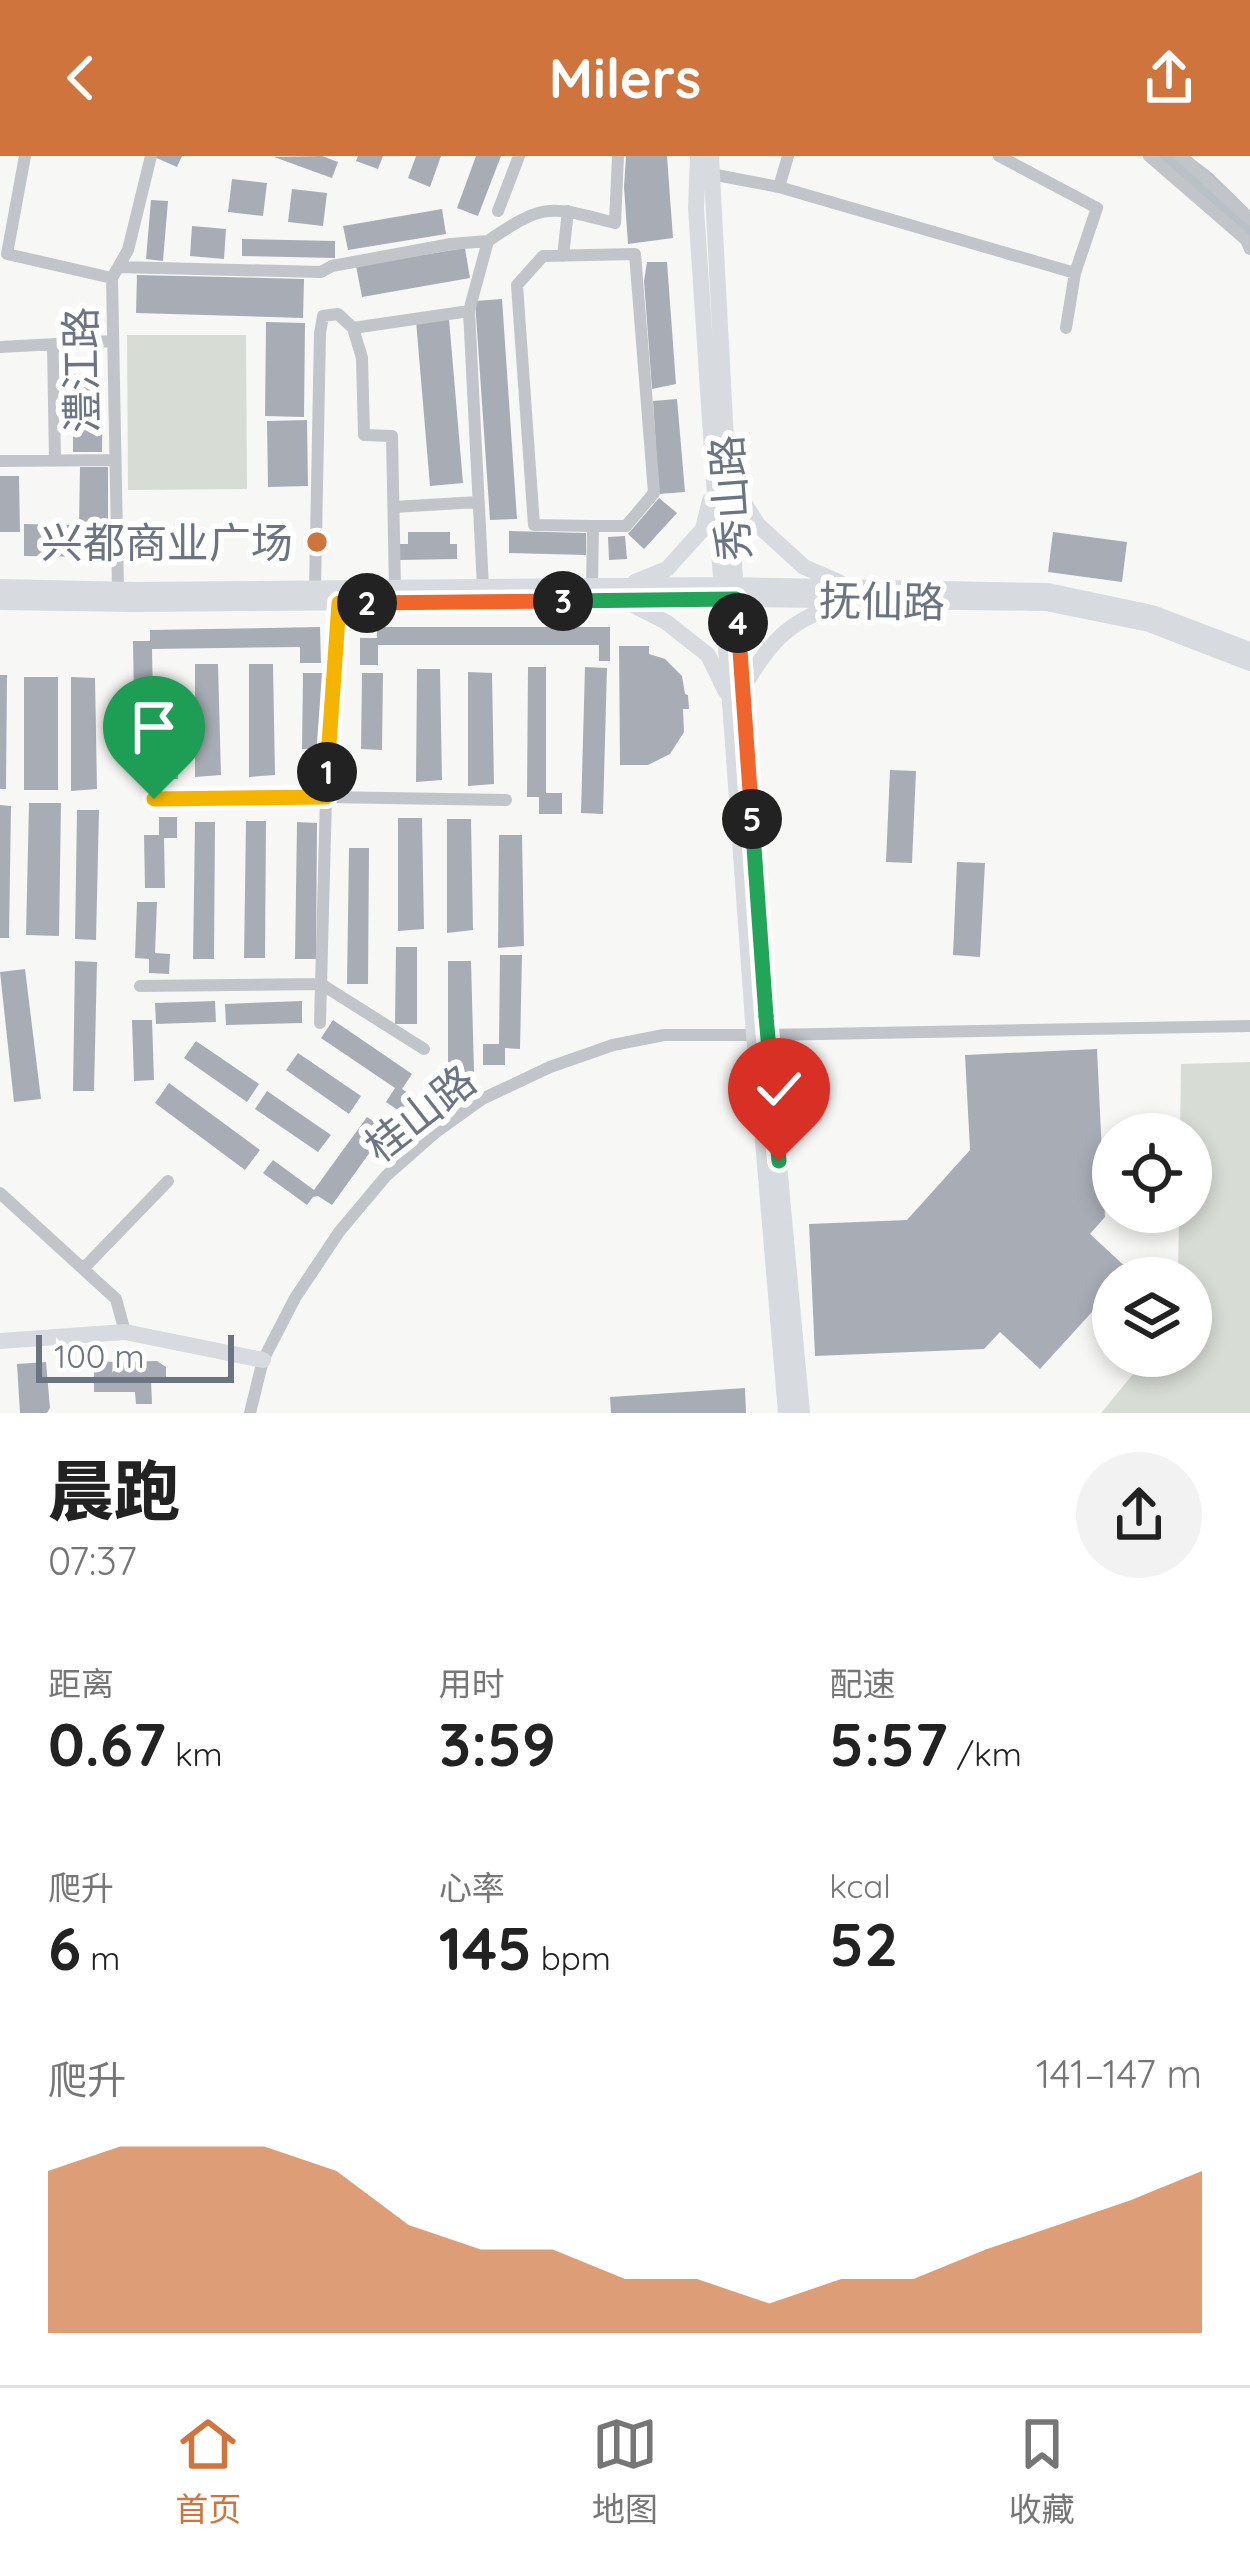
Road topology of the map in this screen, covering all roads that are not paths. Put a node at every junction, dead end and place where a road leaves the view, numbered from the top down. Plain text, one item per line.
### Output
1 (25, 156) edge
2 (151, 156) edge
3 (519, 156) edge
4 (618, 156) edge
5 (698, 156) edge
6 (788, 156) edge
7 (998, 156) edge
8 (1149, 156) edge
9 (1181, 156) edge
10 (711, 165) edge
11 (779, 187) junction
12 (568, 211) junction
13 (498, 212) dead end
14 (1250, 219) edge
15 (488, 242) junction
16 (1250, 248) edge
17 (562, 256) junction
18 (115, 272) junction
19 (1075, 273) junction
20 (469, 311) junction
21 (353, 328) junction
22 (1066, 328) dead end
23 (113, 341) junction
24 (53, 346) junction
25 (0, 347) edge
26 (115, 460) junction
27 (0, 461) edge
28 (55, 461) junction
29 (721, 480) junction
30 (478, 502) junction
31 (394, 507) junction
32 (593, 526) junction
33 (592, 586) junction
34 (0, 587) edge
35 (483, 587) junction
36 (395, 588) junction
37 (315, 589) junction
38 (118, 590) junction
39 (729, 592) junction
40 (625, 593) junction
41 (850, 594) junction
42 (0, 602) edge
43 (339, 603) junction
44 (1250, 650) edge
45 (1250, 663) edge
46 (736, 694) junction
47 (326, 797) junction
48 (154, 799) dead end
49 (506, 800) dead end
50 (321, 984) junction
51 (140, 986) dead end
52 (320, 1023) dead end
53 (1250, 1025) edge
54 (761, 1035) junction
55 (424, 1049) dead end
56 (168, 1181) dead end
57 (0, 1193) edge
58 (83, 1269) junction
59 (125, 1332) junction
60 (0, 1341) edge
61 (262, 1360) junction
62 (250, 1413) edge
63 (786, 1413) edge
64 (802, 1413) edge

1 - 18 street
2 - 18 street, 澧江路
3 - 13 street
4 - 12 street
5 - 29 street, 秀山路
6 - 11 street
7 - 19 street
8 - 16 street
9 - 14 street
10 - 11 street
10 - 29 street, 秀山路
11 - 19 street
12 - 15 street
12 - 17 street
15 - 18 street
15 - 20 street
17 - 32 street
17 - 32 street
18 - 23 street, 澧江路
19 - 22 street
20 - 21 street
20 - 30 street
21 - 31 street
21 - 37 street
23 - 24 street
23 - 26 street, 澧江路
24 - 25 street
24 - 28 street
26 - 28 street
26 - 38 street, 澧江路
27 - 28 street
29 - 39 street, 秀山路
29 - 40 street
29 - 41 street
30 - 31 street
30 - 35 street
31 - 36 street
32 - 33 street
33 - 35 street, 抚仙路
33 - 40 street, 抚仙路
34 - 38 street, 抚仙路
35 - 36 street, 抚仙路
36 - 37 street, 抚仙路
37 - 38 street, 抚仙路
39 - 40 street, 抚仙路
39 - 41 street, 抚仙路
39 - 46 street, 秀山路
40 - 43 street, 抚仙路
40 - 46 street
41 - 44 street, 抚仙路
41 - 45 street, 抚仙路
41 - 46 street
42 - 43 street, 抚仙路
43 - 47 street
46 - 54 street, 秀山路
47 - 48 street
47 - 49 street
47 - 50 street
50 - 51 street
50 - 52 street
50 - 55 street
53 - 54 street, 桂山路
54 - 61 street, 桂山路
54 - 63 street, 秀山路
54 - 64 street, 秀山路
56 - 58 street
57 - 58 street
58 - 59 street
59 - 60 street
59 - 61 street
61 - 62 street, 桂山路

